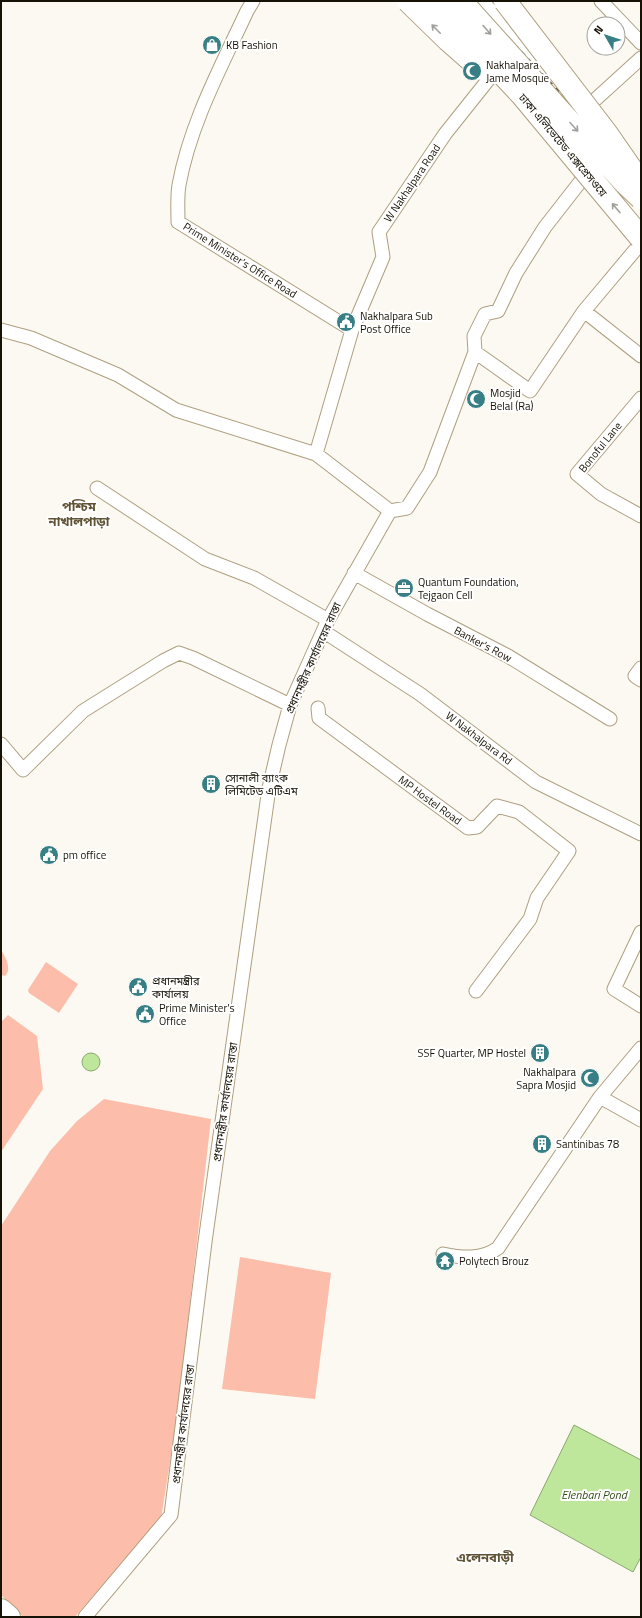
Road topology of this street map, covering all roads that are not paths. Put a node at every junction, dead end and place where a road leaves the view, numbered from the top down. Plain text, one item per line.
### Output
1 (253, 1) edge
2 (408, 1) edge
3 (430, 1) edge
4 (434, 1) edge
5 (461, 1) edge
6 (482, 1) edge
7 (505, 1) edge
8 (601, 1) edge
9 (641, 43) edge
10 (641, 58) edge
11 (496, 70) junction
12 (522, 95) junction
13 (586, 108) junction
14 (616, 138) junction
15 (641, 166) edge
16 (589, 171) junction
17 (641, 183) edge
18 (641, 198) edge
19 (641, 238) edge
20 (641, 243) edge
21 (584, 311) junction
22 (1, 330) edge
23 (352, 330) junction
24 (475, 352) junction
25 (641, 356) edge
26 (641, 398) edge
27 (316, 454) junction
28 (97, 488) dead end
29 (390, 511) junction
30 (641, 516) edge
31 (354, 573) junction
32 (325, 626) junction
33 (641, 668) edge
34 (641, 680) edge
35 (290, 704) junction
36 (318, 708) dead end
37 (610, 719) dead end
38 (1, 744) edge
39 (641, 834) edge
40 (641, 932) edge
41 (476, 991) dead end
42 (641, 1006) edge
43 (641, 1048) edge
44 (600, 1097) junction
45 (641, 1120) edge
46 (443, 1254) dead end
47 (1, 1610) edge
48 (9, 1617) edge
49 (85, 1617) edge

1 - 23 street, Prime Minister's Office Road
12 -> 2 highway, bridge
3 - 11 street
4 - 12 highway, ঢাকা এলিভেটেড এক্সপ্রেসওয়ে, bridge
5 -> 18 highway, ঢাকা এলিভেটেড এক্সপ্রেসওয়ে, bridge
6 - 13 street
7 - 17 highway, bridge
8 - 9 street
10 - 13 street
11 - 16 street
11 - 23 street, W Nakhalpara Road
19 -> 12 highway, ঢাকা এলিভেটেড এক্সপ্রেসওয়ে, bridge
13 - 14 street
14 - 15 street
14 - 16 street
16 - 24 street
20 - 21 street
21 - 24 street
21 - 25 street
22 - 27 street
23 - 27 street
24 - 29 street
26 - 30 street, Bonoful Lane
27 - 29 street
28 - 32 street, W Nakhalpara Rd
29 - 31 street, প্রধানমন্ত্রীর কার্যালয়ের রাস্তা
31 - 32 street, প্রধানমন্ত্রীর কার্যালয়ের রাস্তা
31 - 37 street, Banker's Row
32 - 35 street, প্রধানমন্ত্রীর কার্যালয়ের রাস্তা
32 - 39 street, W Nakhalpara Rd
33 - 34 street
35 - 38 street
35 - 49 street, প্রধানমন্ত্রীর কার্যালয়ের রাস্তা
36 - 41 street, MP Hostel Road
40 - 42 street
43 - 44 street
44 - 45 street
44 - 46 street
47 - 48 highway

